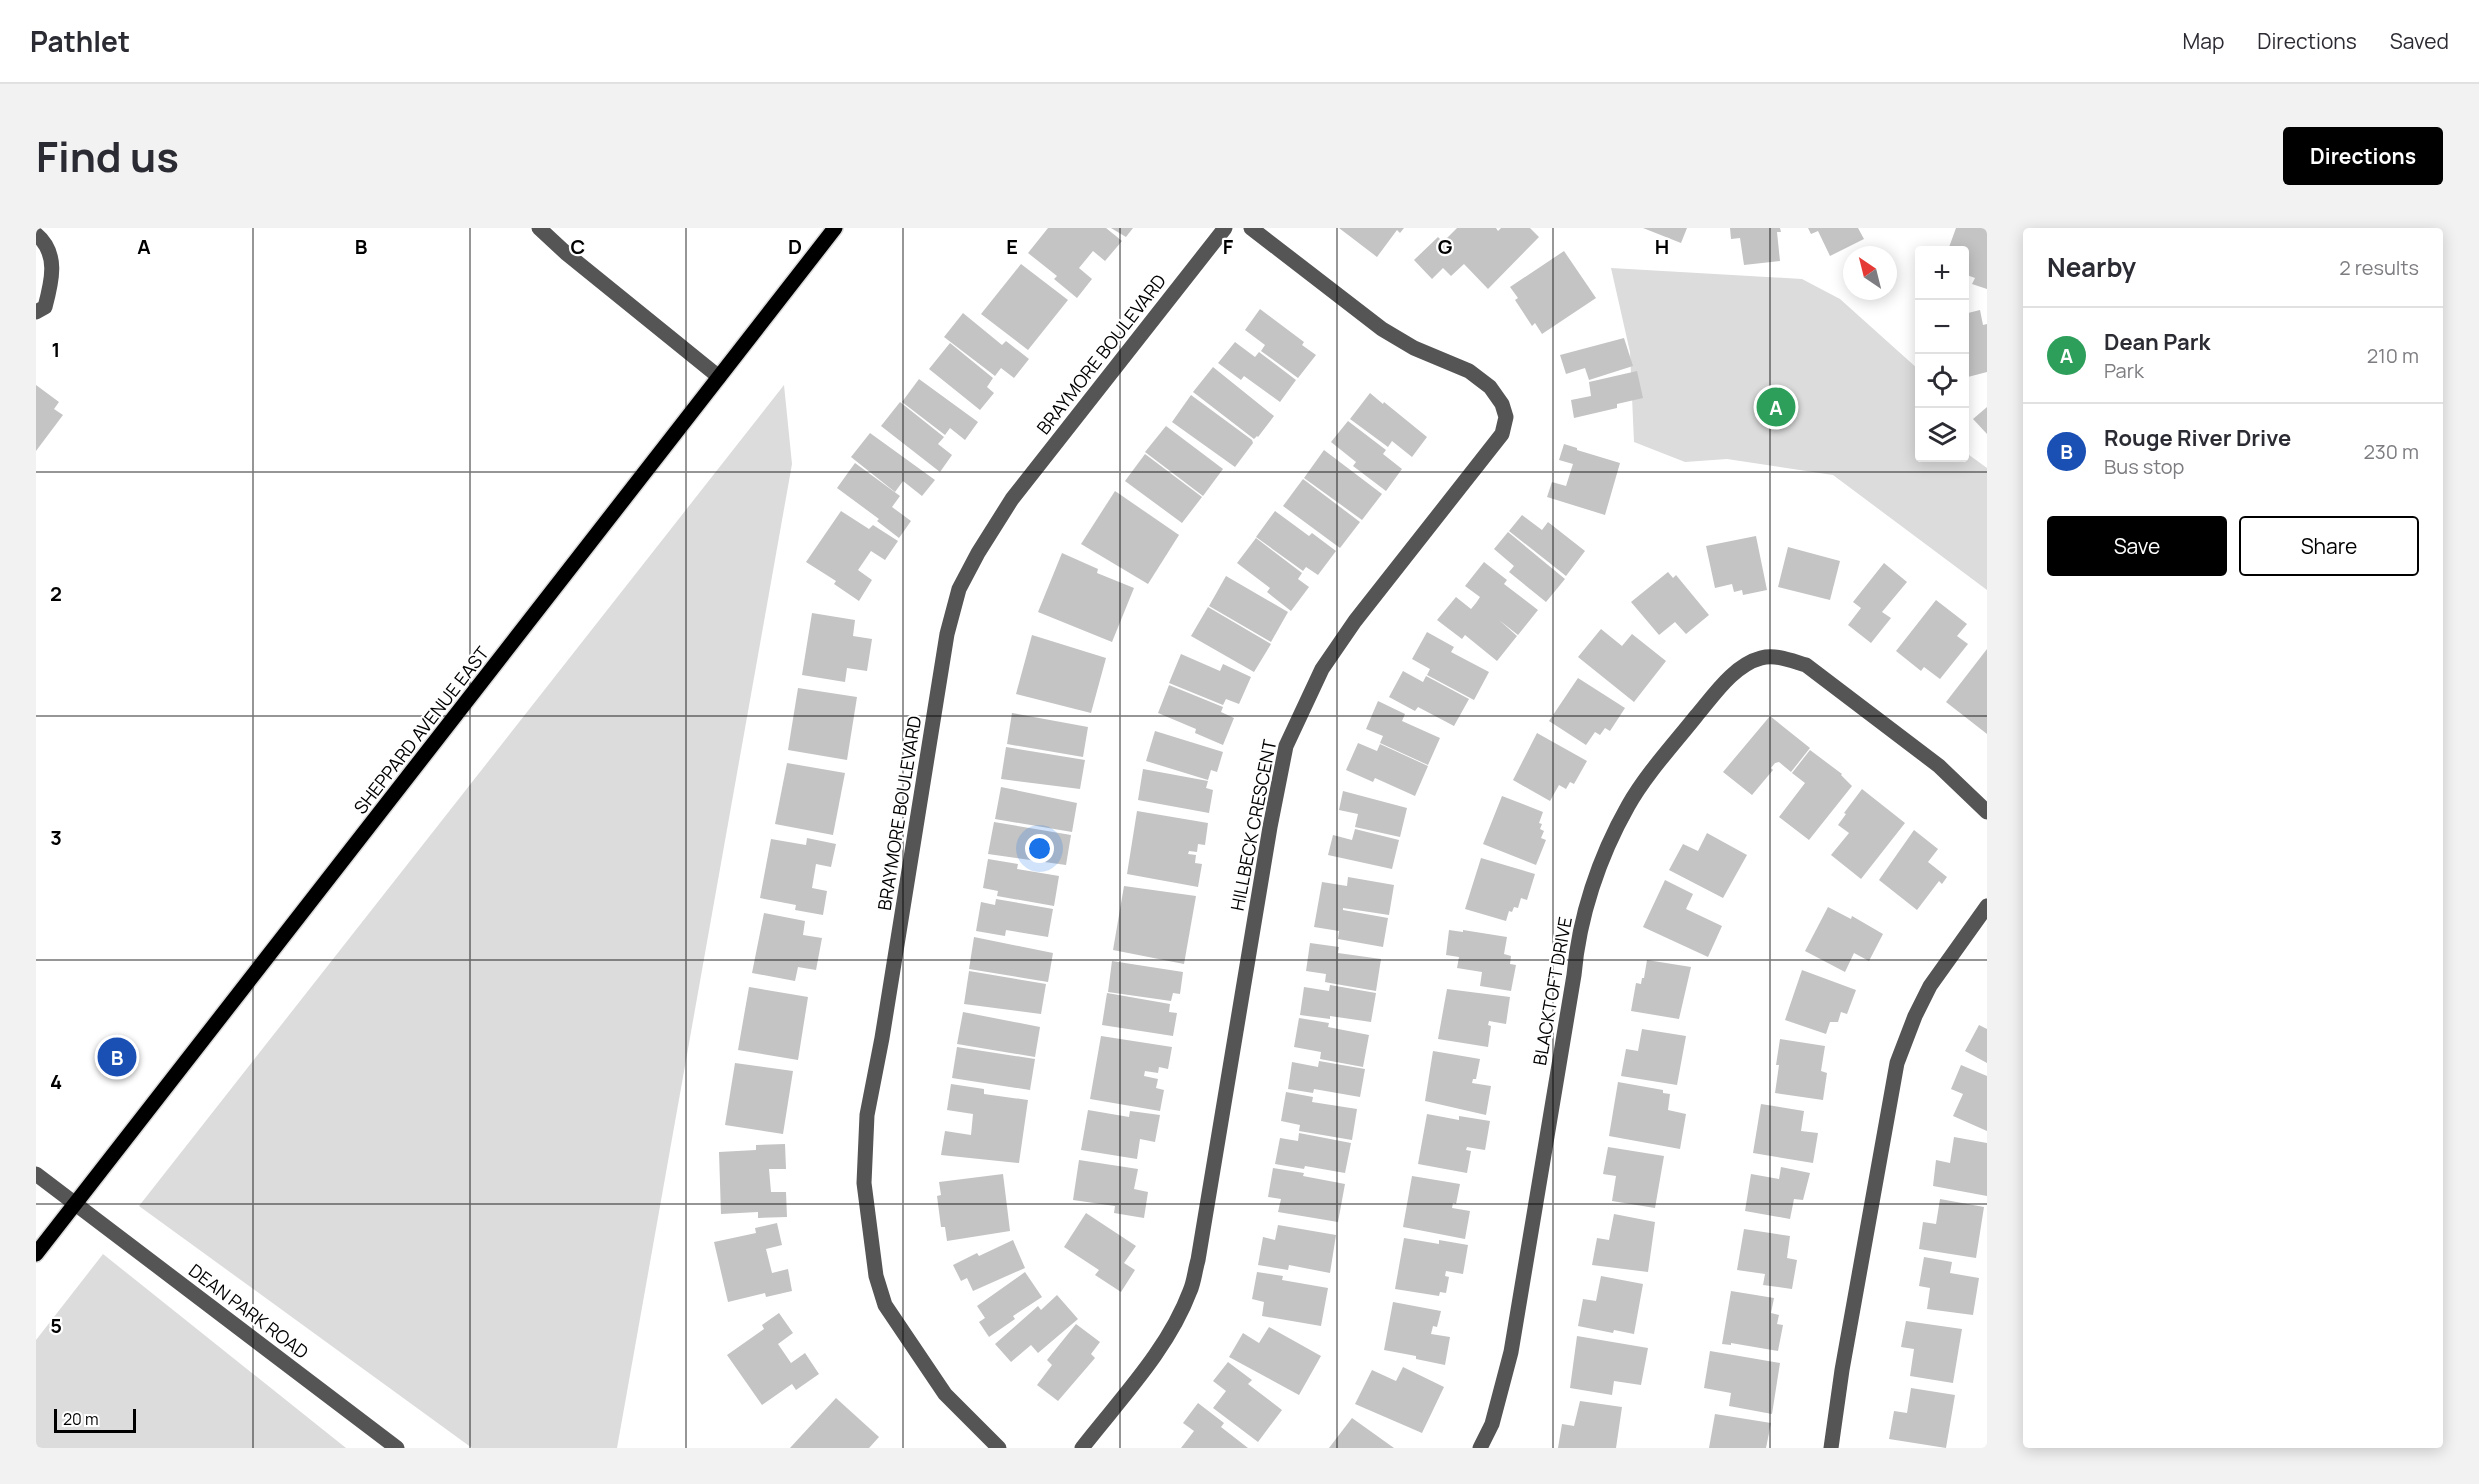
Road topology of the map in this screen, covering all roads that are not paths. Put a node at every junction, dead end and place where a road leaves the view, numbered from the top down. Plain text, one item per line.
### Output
1 (538, 228) edge
2 (835, 228) edge
3 (1225, 228) edge
4 (1251, 228) edge
5 (36, 234) edge
6 (36, 312) edge
7 (719, 377) junction
8 (1987, 812) edge
9 (1987, 906) edge
10 (36, 1174) edge
11 (77, 1204) junction
12 (36, 1254) edge
13 (397, 1448) edge
14 (999, 1448) edge
15 (1082, 1448) edge
16 (1480, 1448) edge
17 (1831, 1448) edge

1 - 7 street
2 - 7 main road, SHEPPARD AVENUE EAST
3 - 14 street, BRAYMORE BOULEVARD
4 - 15 street, HILLBECK CRESCENT
5 - 6 street
7 - 11 main road, SHEPPARD AVENUE EAST
8 - 16 street, BLACKTOFT DRIVE
9 - 17 street
10 - 11 street, DEAN PARK ROAD
11 - 12 main road, SHEPPARD AVENUE EAST
11 - 13 street, DEAN PARK ROAD

